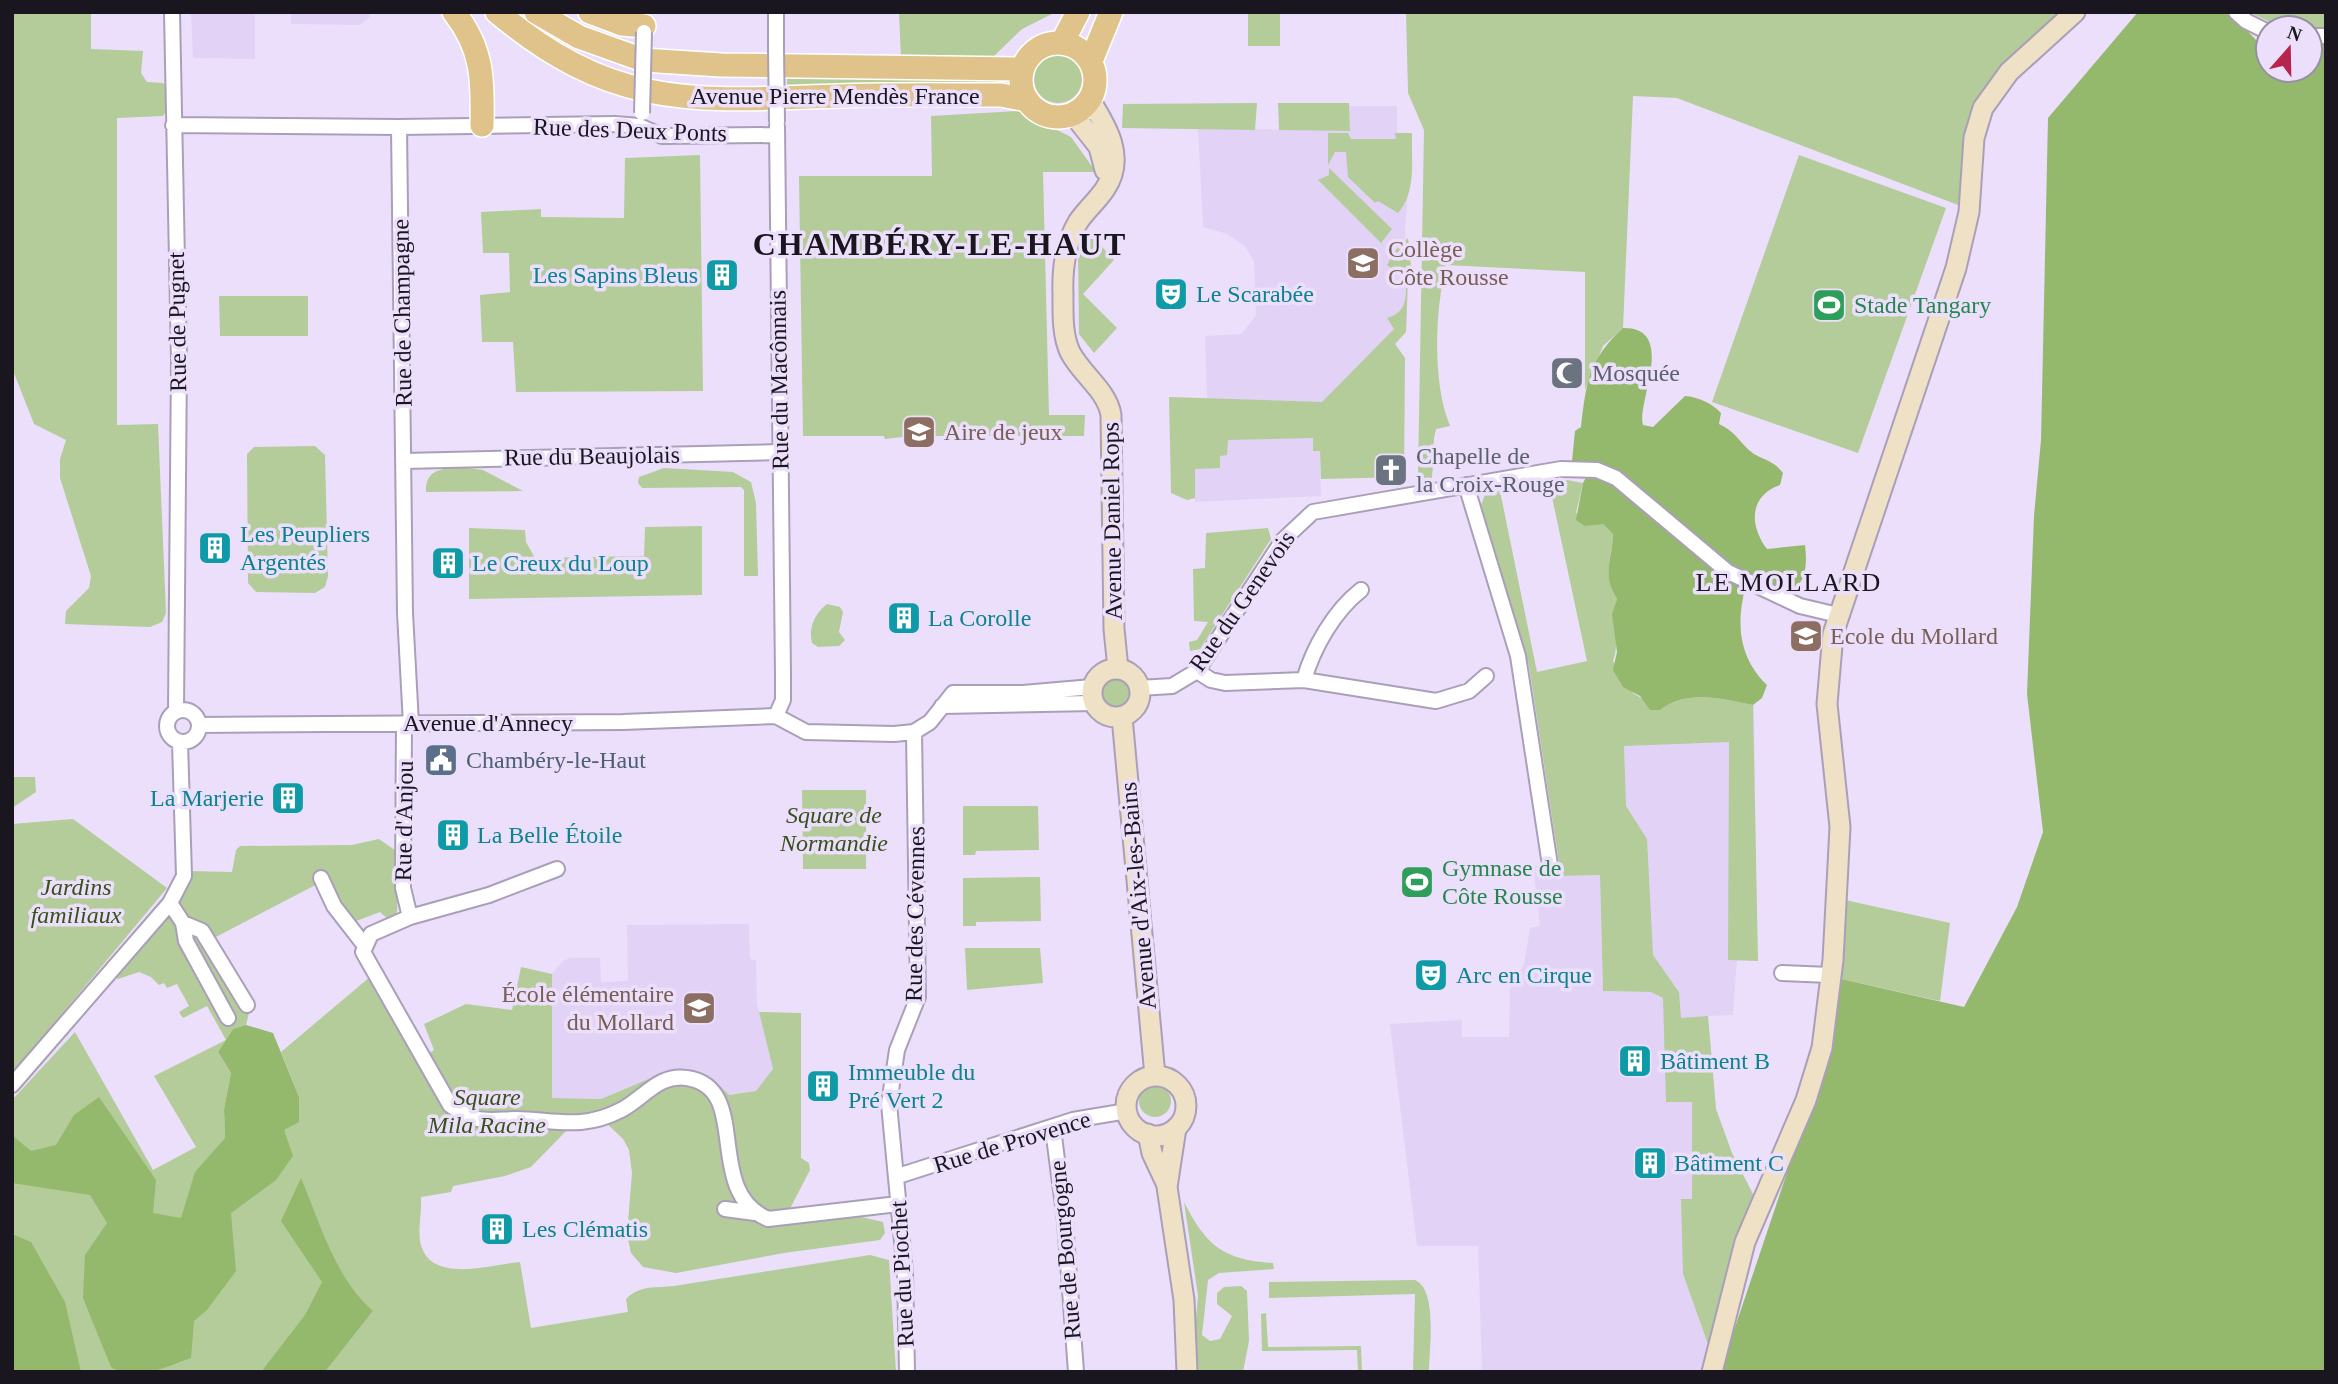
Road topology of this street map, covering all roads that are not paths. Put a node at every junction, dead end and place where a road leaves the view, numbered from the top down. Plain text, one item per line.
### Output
1 (172, 12) edge
2 (454, 12) edge
3 (497, 12) edge
4 (536, 12) edge
5 (590, 12) edge
6 (776, 12) edge
7 (1079, 12) edge
8 (1111, 12) edge
9 (2075, 12) edge
10 (2236, 12) edge
11 (2254, 23) edge
12 (644, 24) edge
13 (1062, 43) junction
14 (1091, 61) junction
15 (1022, 69) junction
16 (1027, 100) junction
17 (1081, 107) junction
18 (640, 120) junction
19 (173, 125) junction
20 (482, 125) junction
21 (399, 127) junction
22 (777, 128) junction
23 (780, 452) junction
24 (404, 461) junction
25 (1466, 485) junction
26 (1361, 590) dead end
27 (1838, 615) junction
28 (1118, 669) junction
29 (1197, 671) junction
30 (1486, 676) dead end
31 (1304, 680) junction
32 (1139, 688) junction
33 (1093, 695) junction
34 (176, 711) junction
35 (776, 716) junction
36 (1122, 717) junction
37 (407, 724) junction
38 (199, 725) junction
39 (914, 732) junction
40 (180, 742) junction
41 (1550, 865) dead end
42 (557, 869) dead end
43 (321, 878) dead end
44 (170, 903) junction
45 (410, 917) junction
46 (183, 923) junction
47 (365, 946) junction
48 (1782, 973) dead end
49 (1829, 975) junction
50 (247, 1005) dead end
51 (228, 1018) dead end
52 (1154, 1076) junction
53 (12, 1085) edge
54 (1127, 1111) junction
55 (1175, 1128) junction
56 (1053, 1129) junction
57 (1148, 1134) junction
58 (898, 1176) junction
59 (1167, 1187) junction
60 (898, 1204) junction
61 (725, 1209) dead end
62 (757, 1214) junction
63 (907, 1372) edge
64 (1076, 1372) edge
65 (1187, 1372) edge
66 (1712, 1372) edge

1 - 19 street, Rue de Pugnet
2 - 20 main road
3 - 16 main road, Avenue Pierre Mendès France
4 - 15 main road, Avenue Pierre Mendès France
5 - 12 main road
6 - 22 street, Rue du Macônnais, bridge
7 - 13 main road
8 - 14 main road
9 - 27 main road
10 - 11 street
12 - 18 street, bridge
13 - 14 main road
13 - 15 main road
14 - 17 main road
15 - 16 main road
16 - 17 main road
17 - 28 main road, Avenue Daniel Rops
18 - 20 street, Rue des Deux Ponts
18 - 22 street, Rue des Deux Ponts
19 - 21 street
19 - 34 street, Rue de Pugnet
20 - 21 street, Rue des Deux Ponts
21 - 24 street, Rue de Champagne
22 - 23 street, Rue du Macônnais
23 - 24 street, Rue du Beaujolais
23 - 35 street, Rue du Macônnais
24 - 37 street, Rue de Champagne
25 - 27 street, Rue du Genevois
25 - 29 street, Rue du Genevois
25 - 41 street
26 - 31 street
27 - 49 main road
28 - 32 main road
28 - 33 main road
29 - 31 street
29 - 32 street, Rue du Genevois
30 - 31 street
32 - 36 main road
33 - 36 main road
33 - 39 street
34 - 38 street
34 - 40 street
35 - 37 street, Avenue d'Annecy
35 - 39 street
36 - 52 main road, Avenue d'Aix-les-Bains
37 - 38 street, Avenue d'Annecy
37 - 45 street, Rue d'Anjou
38 - 40 street
39 - 58 street, Rue des Cévennes
40 - 44 street
42 - 45 street
43 - 47 street
44 - 46 street
44 - 53 street
45 - 47 street
46 - 50 street
46 - 51 street
47 - 62 street
48 - 49 street
49 - 66 main road
52 - 54 main road
52 - 55 main road
54 - 56 street, Rue de Provence
54 - 57 main road
55 - 57 main road
55 - 59 main road
56 - 58 street, Rue de Provence
56 - 64 street, Rue de Bourgogne
57 - 59 main road
58 - 60 street, Rue du Piochet
59 - 65 main road
60 - 62 street
60 - 63 street, Rue du Piochet
61 - 62 street

